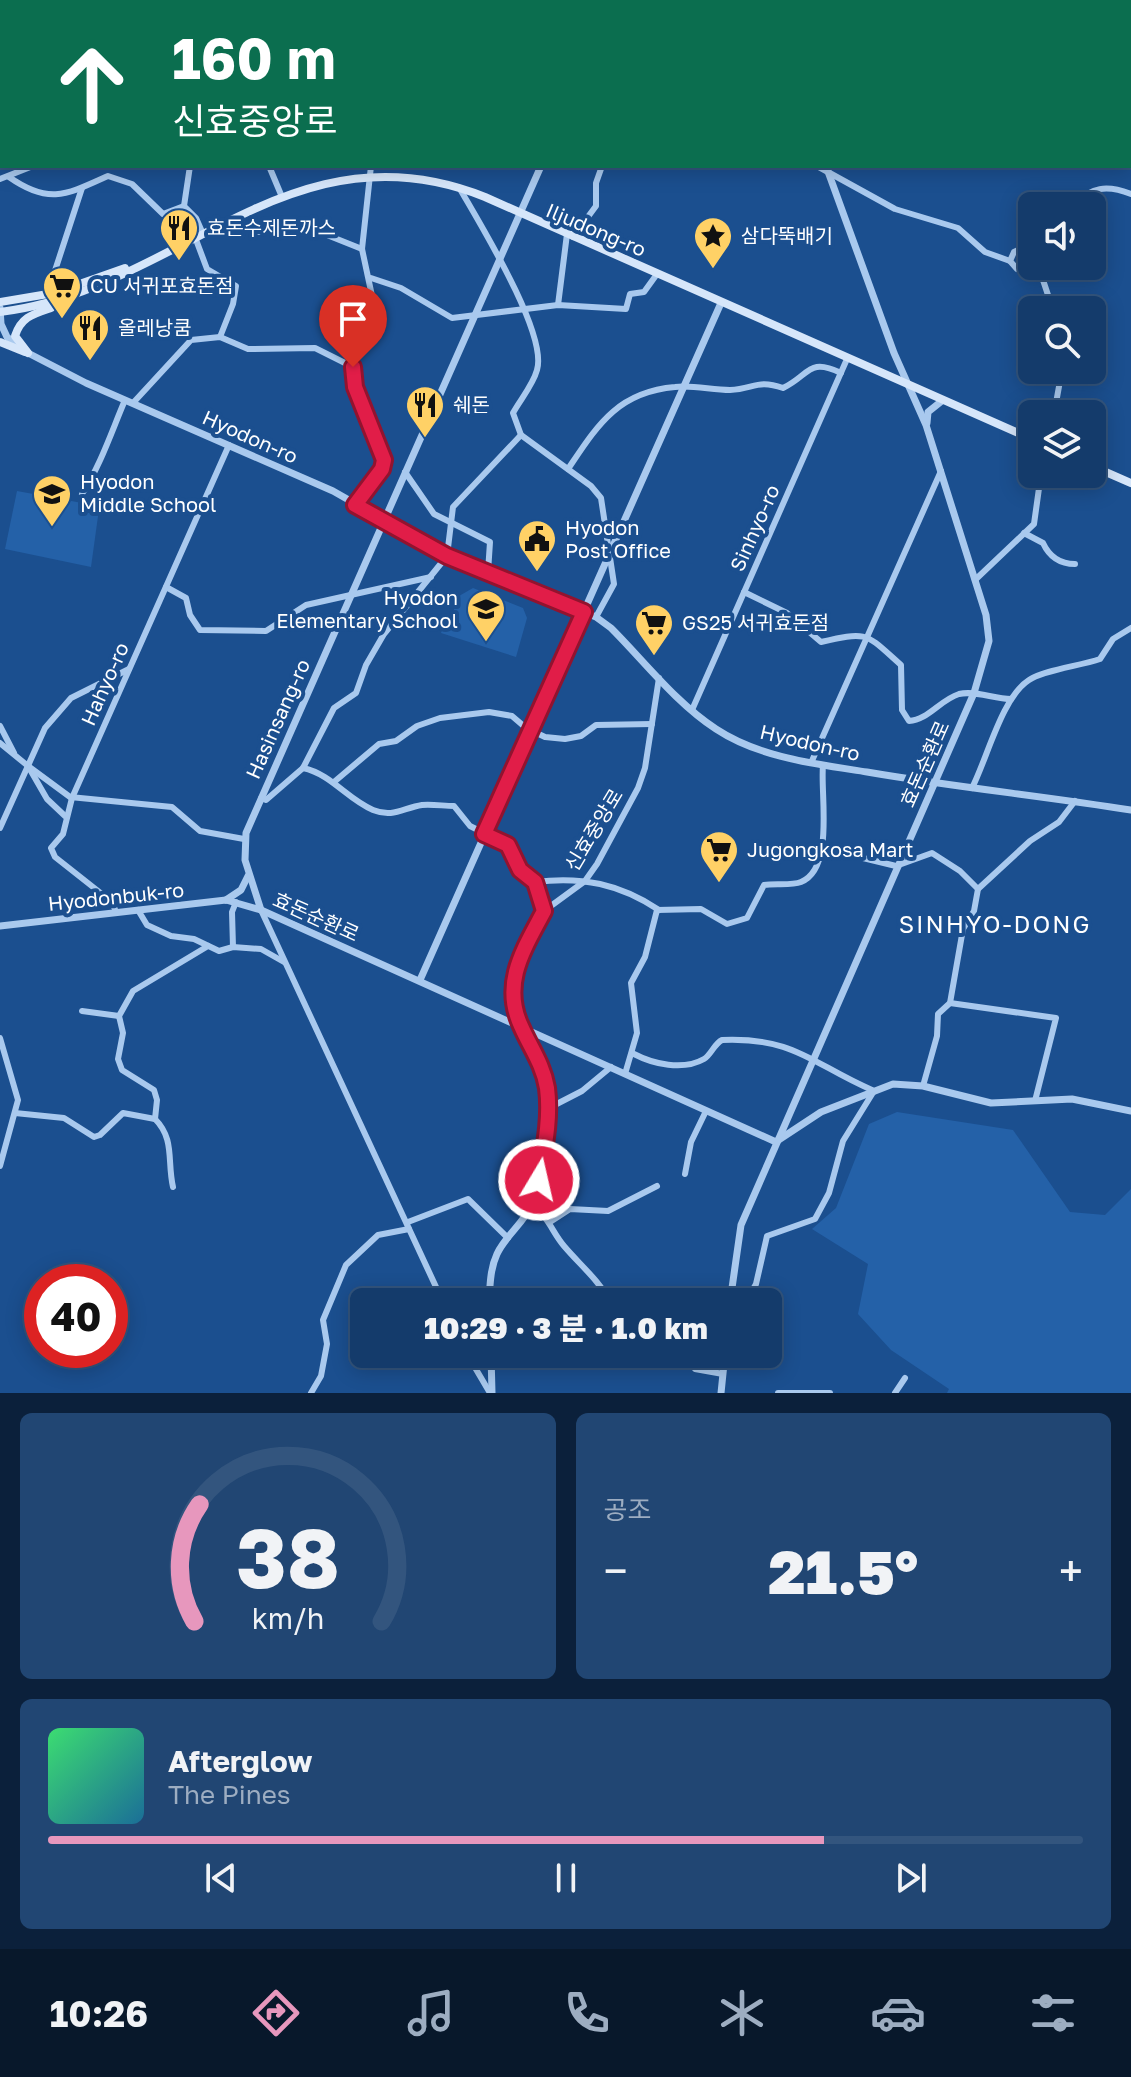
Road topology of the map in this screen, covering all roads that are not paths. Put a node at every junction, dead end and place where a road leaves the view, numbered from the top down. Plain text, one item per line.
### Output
1 (29, 168) edge
2 (103, 168) edge
3 (190, 168) edge
4 (270, 168) edge
5 (540, 168) edge
6 (601, 168) edge
7 (826, 168) edge
8 (828, 168) edge
9 (370, 171) edge
10 (108, 176) junction
11 (9, 177) junction
12 (0, 179) edge
13 (458, 186) junction
14 (82, 188) junction
15 (1090, 192) edge
16 (1131, 194) edge
17 (282, 197) junction
18 (184, 206) junction
19 (521, 214) junction
20 (234, 219) junction
21 (199, 235) junction
22 (570, 236) junction
23 (362, 249) junction
24 (1018, 250) edge
25 (1010, 261) junction
26 (499, 263) junction
27 (137, 265) junction
28 (657, 274) junction
29 (371, 278) junction
30 (113, 281) junction
31 (47, 295) junction
32 (1048, 296) edge
33 (0, 302) edge
34 (721, 303) junction
35 (558, 305) junction
36 (527, 310) junction
37 (0, 312) edge
38 (475, 316) junction
39 (220, 337) junction
40 (0, 342) edge
41 (28, 353) junction
42 (847, 359) junction
43 (353, 367) junction
44 (841, 373) junction
45 (684, 386) junction
46 (911, 387) junction
47 (943, 400) junction
48 (129, 401) junction
49 (926, 425) junction
50 (1018, 433) edge
51 (521, 435) junction
52 (229, 445) junction
53 (568, 469) junction
54 (941, 471) junction
55 (405, 472) junction
56 (1106, 472) edge
57 (1131, 483) edge
58 (1039, 488) edge
59 (82, 494) dead end
60 (355, 505) junction
61 (384, 521) junction
62 (451, 524) junction
63 (1024, 533) junction
64 (610, 551) junction
65 (447, 556) junction
66 (1075, 564) dead end
67 (488, 572) junction
68 (431, 577) junction
69 (975, 580) junction
70 (166, 587) junction
71 (744, 592) junction
72 (351, 595) junction
73 (584, 612) junction
74 (596, 617) junction
75 (1131, 628) edge
76 (868, 636) junction
77 (129, 669) junction
78 (659, 676) junction
79 (974, 693) junction
80 (1011, 699) junction
81 (692, 710) junction
82 (652, 724) junction
83 (0, 726) edge
84 (531, 730) junction
85 (0, 743) edge
86 (16, 756) junction
87 (811, 763) junction
88 (823, 765) junction
89 (28, 766) junction
90 (303, 768) junction
91 (334, 782) junction
92 (934, 784) junction
93 (972, 788) junction
94 (72, 798) junction
95 (261, 798) junction
96 (1075, 801) junction
97 (1131, 810) edge
98 (65, 816) junction
99 (0, 828) edge
100 (484, 834) junction
101 (244, 839) junction
102 (822, 855) junction
103 (896, 866) junction
104 (248, 876) junction
105 (585, 881) junction
106 (535, 882) junction
107 (978, 889) junction
108 (226, 900) junction
109 (236, 902) junction
110 (138, 910) junction
111 (261, 910) junction
112 (658, 910) junction
113 (544, 911) junction
114 (116, 912) junction
115 (0, 926) edge
116 (208, 946) junction
117 (233, 947) junction
118 (286, 963) junction
119 (420, 980) junction
120 (950, 1003) junction
121 (82, 1011) dead end
122 (119, 1016) junction
123 (520, 1025) junction
124 (0, 1038) edge
125 (634, 1054) junction
126 (813, 1057) junction
127 (611, 1067) junction
128 (625, 1074) junction
129 (923, 1086) junction
130 (873, 1090) junction
131 (1035, 1101) junction
132 (547, 1109) junction
133 (706, 1111) junction
134 (1131, 1111) edge
135 (15, 1113) junction
136 (155, 1119) junction
137 (776, 1142) junction
138 (0, 1166) edge
139 (685, 1174) dead end
140 (657, 1186) dead end
141 (173, 1187) dead end
142 (532, 1206) junction
143 (550, 1222) junction
144 (409, 1225) junction
145 (508, 1238) junction
146 (437, 1288) edge
147 (490, 1288) edge
148 (601, 1288) edge
149 (732, 1288) edge
150 (754, 1288) edge
151 (476, 1368) edge
152 (491, 1368) edge
153 (694, 1368) edge
154 (724, 1368) edge
155 (723, 1374) junction
156 (905, 1378) dead end
157 (311, 1393) edge
158 (491, 1393) edge
159 (721, 1393) edge
160 (778, 1393) edge
161 (830, 1393) edge
162 (895, 1393) edge

1 - 11 street
2 - 10 street
3 - 18 street
4 - 17 street
5 - 19 street, Hasinsang-ro
6 - 22 street
7 - 46 street, 효돈순환로
8 - 25 street
9 - 13 main road, Iljudong-ro
9 - 17 main road, Iljudong-ro
9 - 23 street
10 - 14 street
10 - 18 street
11 - 12 street
11 - 14 street
13 - 19 main road, Iljudong-ro
13 - 26 street
14 - 31 street
15 - 16 street
17 - 20 main road, Iljudong-ro
18 - 21 street
19 - 22 main road, Iljudong-ro
19 - 26 street, Hasinsang-ro
20 - 21 main road, Iljudong-ro
20 - 23 street
21 - 27 main road, Iljudong-ro
21 - 39 street
22 - 28 main road, Iljudong-ro
22 - 35 street
23 - 29 street
24 - 25 street
25 - 32 street
26 - 36 street
26 - 38 street, Hasinsang-ro
27 - 30 main road, Iljudong-ro
27 - 31 main road, Iljudong-ro
28 - 34 main road, Iljudong-ro
28 - 35 street
29 - 38 street
29 - 43 street
30 - 37 main road, Iljudong-ro
30 - 41 main road
31 - 33 main road, Iljudong-ro
33 - 37 street, Hyodon-ro
34 - 42 main road, Iljudong-ro
34 - 45 street
35 - 36 street
36 - 38 street
36 - 51 street
37 - 41 street, Hyodon-ro
38 - 55 street, Hasinsang-ro
39 - 43 street
39 - 48 street
40 - 41 main road
41 - 48 street, Hyodon-ro
42 - 44 street, Sinhyo-ro
42 - 46 main road, Iljudong-ro
43 - 60 street
44 - 45 street
44 - 71 street, Sinhyo-ro
45 - 53 street
45 - 64 street
46 - 47 main road, Iljudong-ro
46 - 49 street, 효돈순환로
47 - 49 street
47 - 50 main road, Iljudong-ro
48 - 52 street, Hyodon-ro
48 - 59 street
49 - 54 street, 효돈순환로
51 - 53 street
51 - 62 street
52 - 60 street, Hyodon-ro
52 - 70 street, Hahyo-ro
53 - 64 street
54 - 69 street, 효돈순환로
54 - 76 street
55 - 61 street, Hasinsang-ro
55 - 62 street
56 - 57 main road
58 - 63 street
60 - 61 street, Hyodon-ro
61 - 65 street, Hyodon-ro
61 - 72 street, Hasinsang-ro
62 - 65 street
62 - 67 street
63 - 66 street
63 - 69 street
64 - 73 street
64 - 74 street
65 - 67 street, Hyodon-ro
65 - 68 street
67 - 73 street, Hyodon-ro
68 - 72 street
68 - 90 street
69 - 79 street, 효돈순환로
70 - 72 street
70 - 77 street, Hahyo-ro
71 - 76 street
71 - 81 street, Sinhyo-ro
72 - 95 street, Hasinsang-ro
73 - 74 street, Hyodon-ro
73 - 84 street
74 - 78 street, Hyodon-ro
75 - 80 street
76 - 79 street
76 - 87 street
77 - 89 street
77 - 94 street, Hahyo-ro
78 - 81 street, Hyodon-ro
78 - 82 street, 신효중앙로
79 - 80 street
79 - 92 street, 효돈순환로
80 - 93 street
81 - 87 street, Hyodon-ro
82 - 84 street
82 - 105 street, 신효중앙로
83 - 86 street
84 - 91 street
84 - 100 street
85 - 86 street
86 - 89 street
87 - 88 street, Hyodon-ro
88 - 92 street, Hyodon-ro
88 - 102 street
89 - 94 street
89 - 98 street
89 - 99 street
90 - 91 street
90 - 95 street
91 - 100 street
92 - 93 street, Hyodon-ro
92 - 103 street, 효돈순환로
93 - 96 street, Hyodon-ro
94 - 98 street, Hahyo-ro
94 - 101 street
95 - 101 street, Hasinsang-ro
96 - 97 street, Hyodon-ro
96 - 107 street
98 - 114 street, Hahyo-ro
100 - 106 street
100 - 119 street
101 - 104 street, Hasinsang-ro
102 - 103 street
102 - 112 street
103 - 107 street
103 - 126 street, 효돈순환로
104 - 108 street
104 - 111 street, Hasinsang-ro
105 - 106 street
105 - 112 street
105 - 113 street, 신효중앙로
106 - 113 street
107 - 120 street
108 - 109 street, Hyodonbuk-ro
108 - 110 street, Hyodonbuk-ro
109 - 111 street, 효돈순환로
109 - 117 street
110 - 114 street, Hyodonbuk-ro
110 - 116 street
111 - 118 street, Hasinsang-ro
111 - 119 street, 효돈순환로
112 - 125 street
113 - 123 street, 신효중앙로
114 - 115 street, Hyodonbuk-ro
116 - 117 street
116 - 122 street
117 - 118 street
118 - 144 street, Hasinsang-ro
119 - 123 street, 효돈순환로
120 - 129 street
120 - 131 street
121 - 122 street
122 - 136 street
123 - 127 street, 효돈순환로
123 - 132 street
124 - 135 street
125 - 126 street
125 - 128 street
126 - 130 street
126 - 137 street, 효돈순환로
127 - 128 street, 효돈순환로
127 - 132 street
128 - 133 street, 효돈순환로
129 - 130 street
129 - 131 street
130 - 137 street
130 - 150 street
131 - 134 street
132 - 142 street
133 - 137 street, 효돈순환로
133 - 139 street
135 - 136 street
135 - 138 street
136 - 141 street
137 - 149 street, 효돈순환로
140 - 143 street
142 - 143 street
142 - 145 street
143 - 148 street
144 - 145 street
144 - 146 street, Hasinsang-ro
144 - 157 street
145 - 147 street
151 - 158 street
152 - 158 street
153 - 155 street
154 - 155 street
155 - 159 street
156 - 162 street
160 - 161 street

